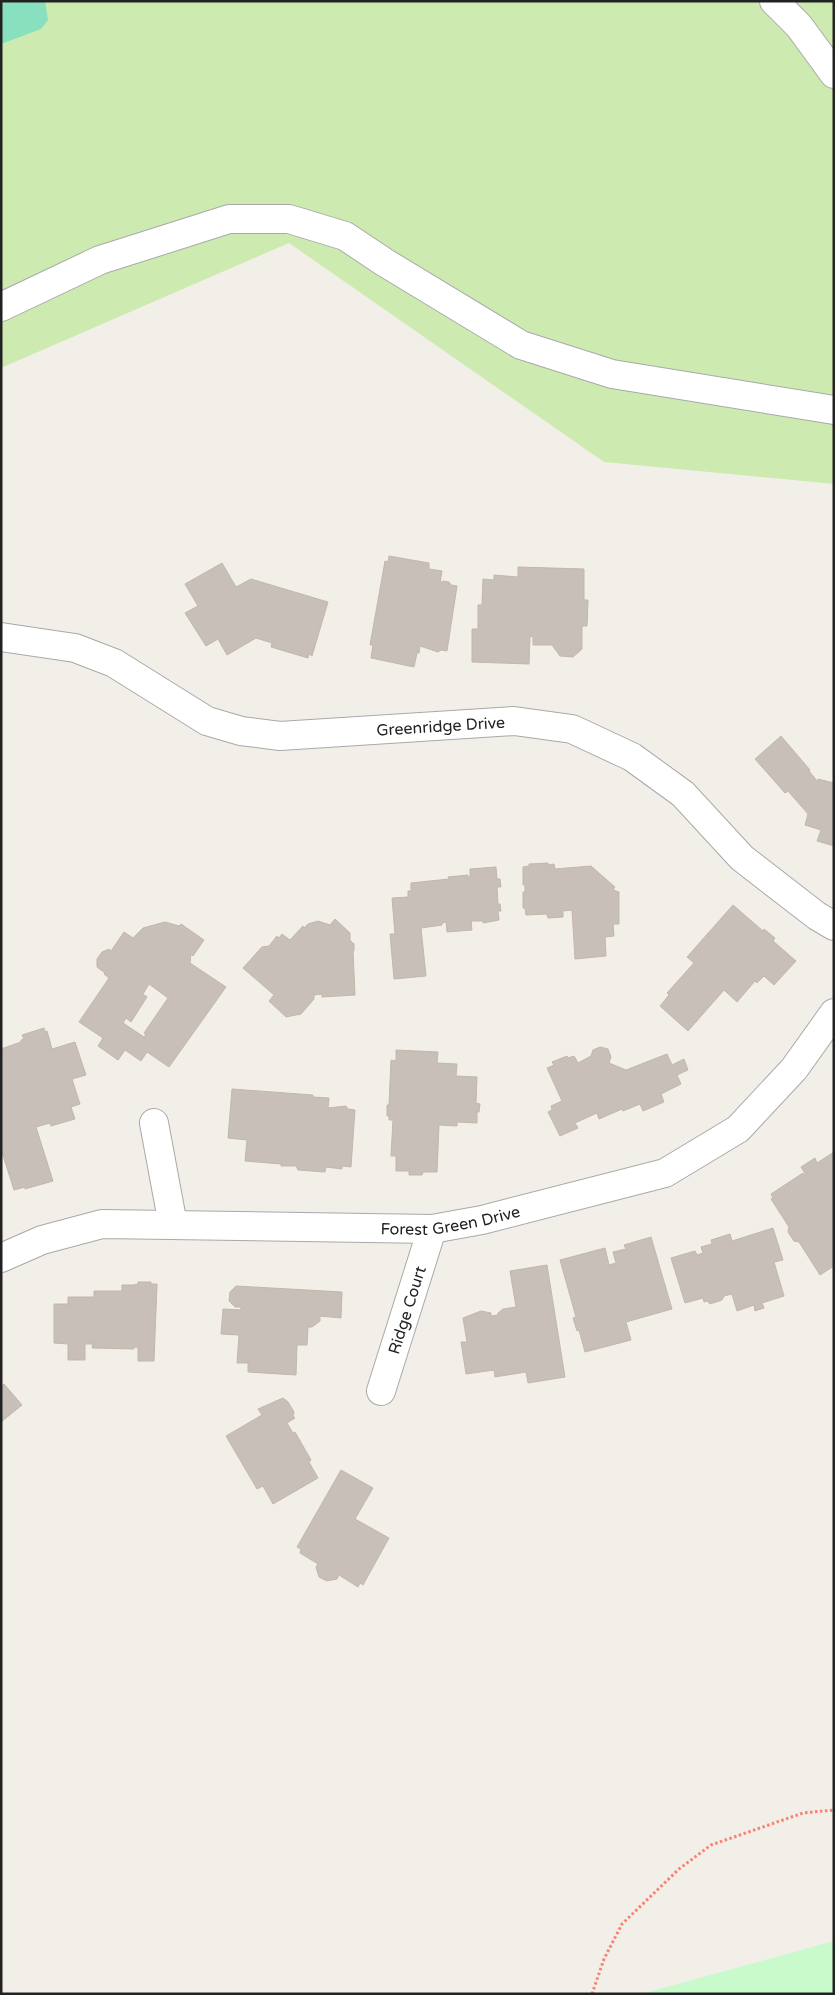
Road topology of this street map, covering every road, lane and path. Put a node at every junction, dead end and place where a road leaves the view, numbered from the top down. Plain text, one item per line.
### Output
1 (774, 1) edge
2 (834, 74) edge
3 (1, 306) edge
4 (834, 410) edge
5 (1, 637) edge
6 (834, 926) edge
7 (834, 1013) edge
8 (154, 1123) dead end
9 (173, 1225) junction
10 (432, 1229) junction
11 (1, 1258) edge
12 (381, 1392) dead end
13 (834, 1810) edge
14 (592, 1994) edge

1 - 2 street
3 - 4 street
5 - 6 street, Greenridge Drive
7 - 10 street, Forest Green Drive
8 - 9 street
9 - 10 street, Forest Green Drive
9 - 11 street, Forest Green Drive
10 - 12 street, Ridge Court
13 - 14 path

